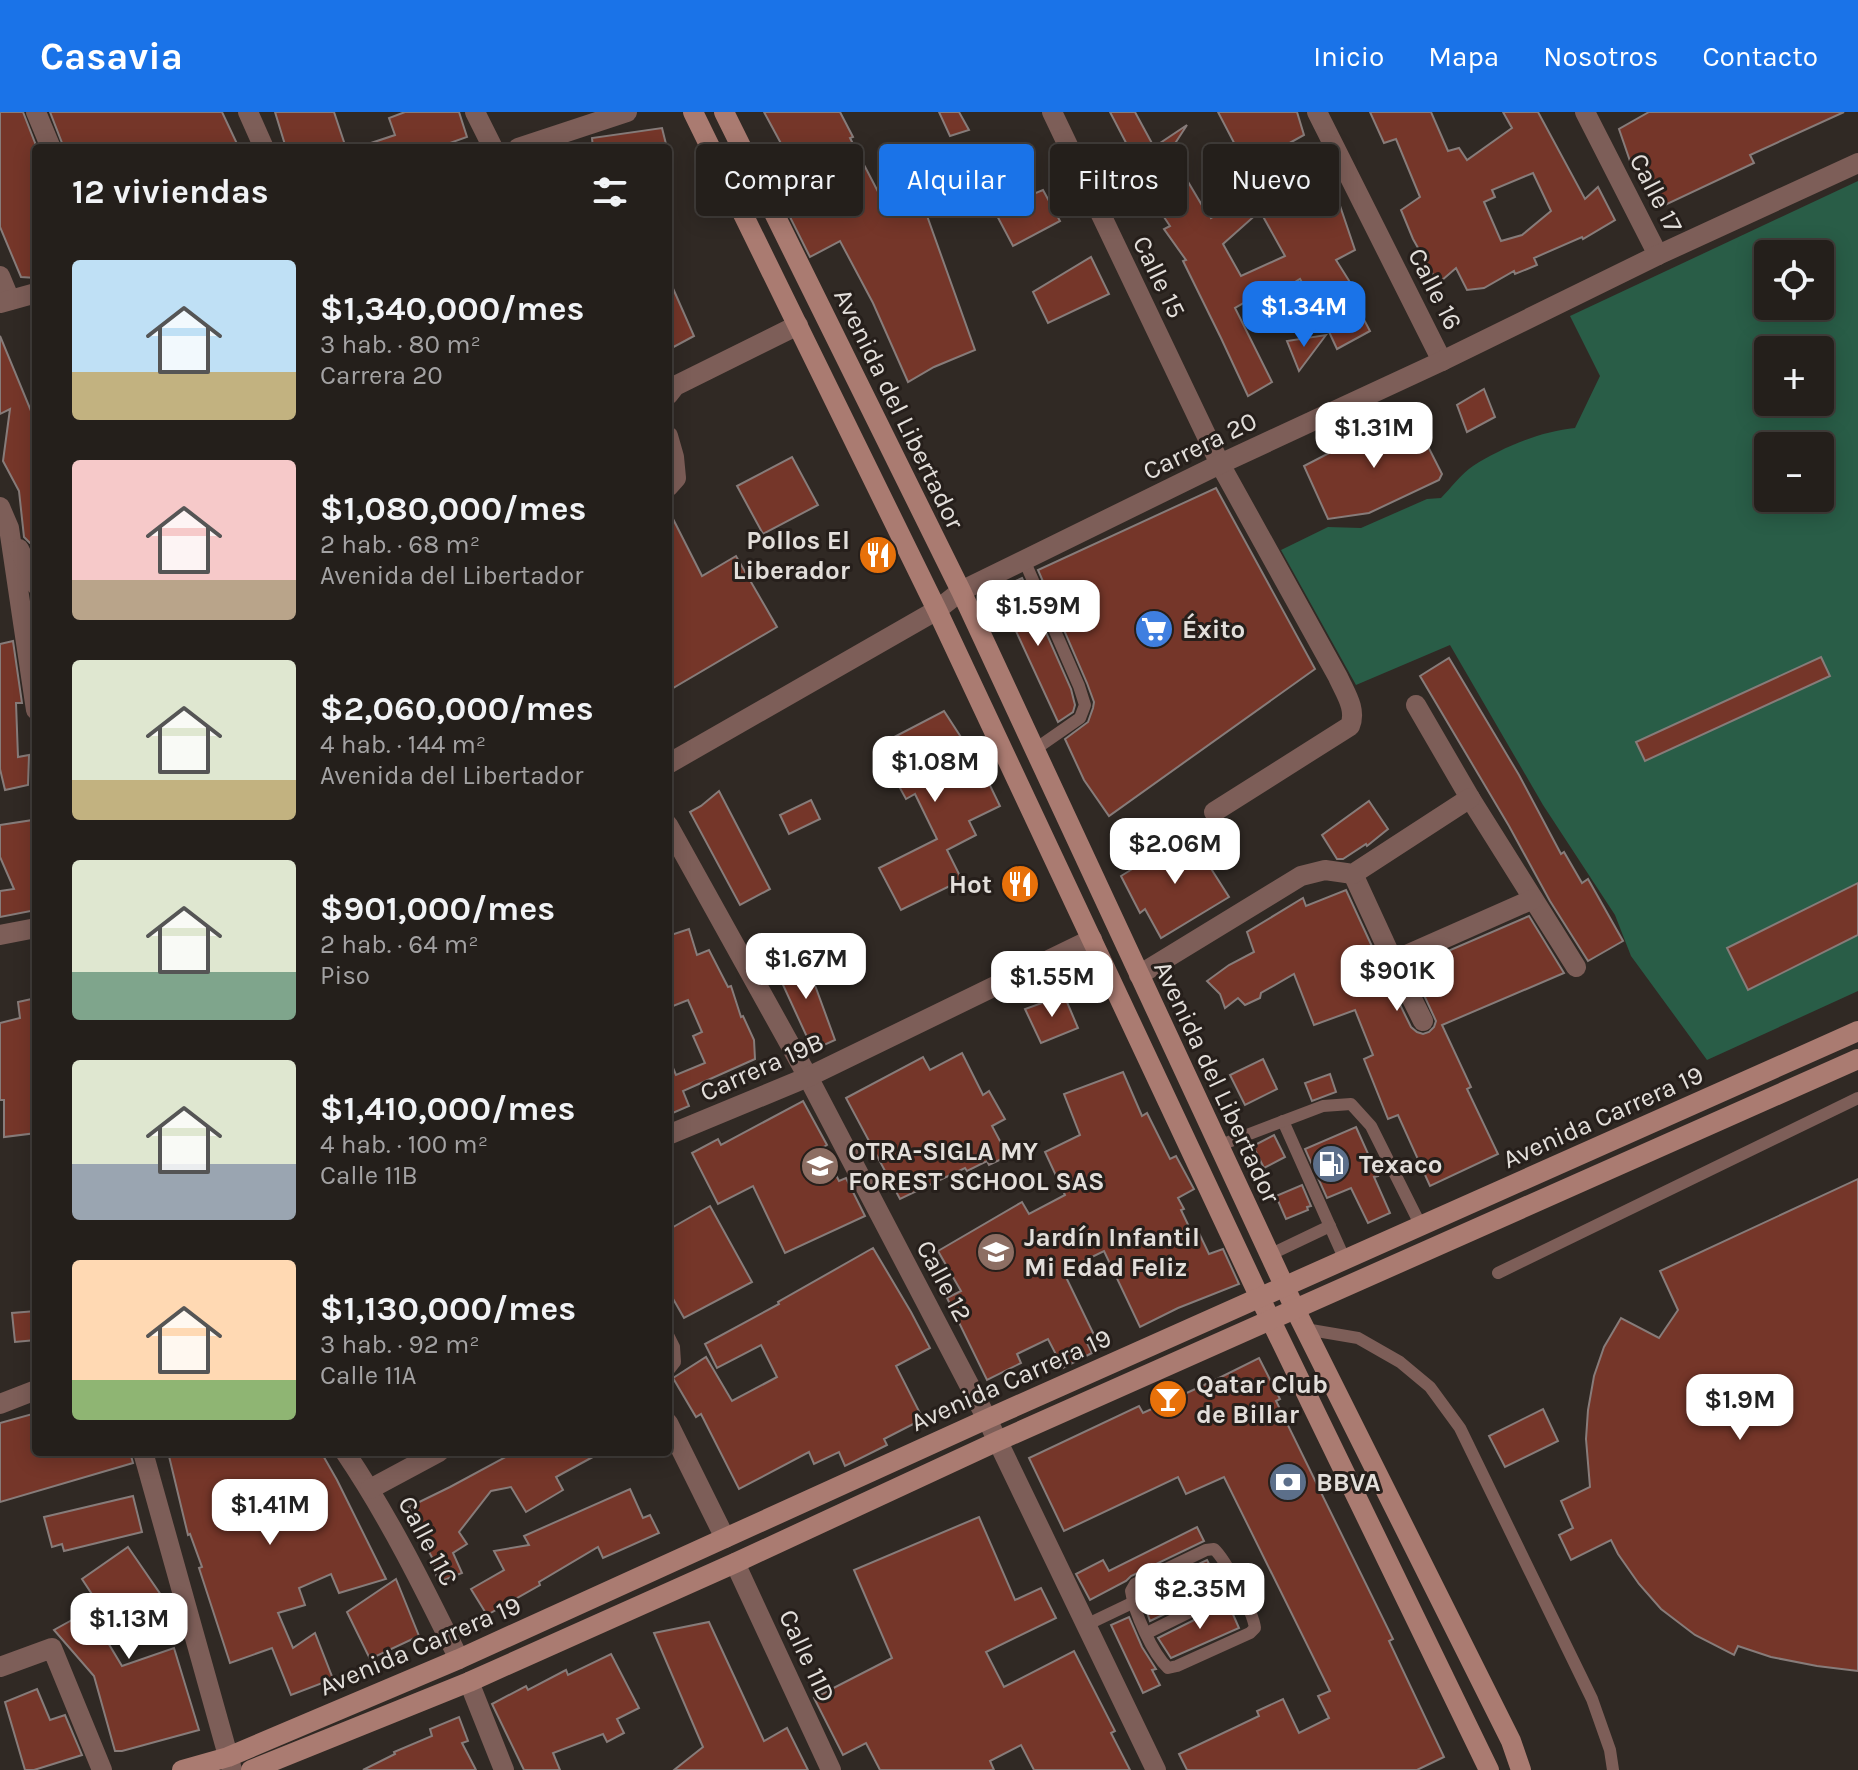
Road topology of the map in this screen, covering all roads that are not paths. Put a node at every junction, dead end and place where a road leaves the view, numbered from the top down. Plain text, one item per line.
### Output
1 (36, 112) edge
2 (248, 112) edge
3 (475, 112) edge
4 (627, 112) edge
5 (693, 112) edge
6 (724, 112) edge
7 (1052, 112) edge
8 (1317, 112) edge
9 (1585, 112) edge
10 (49, 144) edge
11 (262, 144) edge
12 (491, 144) edge
13 (530, 144) edge
14 (1858, 163) edge
15 (1658, 255) junction
16 (0, 276) edge
17 (32, 294) edge
18 (5, 302) edge
19 (798, 325) junction
20 (1442, 361) junction
21 (672, 390) edge
22 (672, 450) edge
23 (1220, 464) junction
24 (672, 482) edge
25 (0, 507) edge
26 (9, 528) junction
27 (1024, 560) junction
28 (32, 577) edge
29 (961, 591) junction
30 (937, 610) junction
31 (32, 683) edge
32 (1416, 705) dead end
33 (1034, 750) junction
34 (672, 762) edge
35 (1470, 798) junction
36 (1214, 812) dead end
37 (672, 832) edge
38 (1353, 874) junction
39 (1533, 899) junction
40 (32, 929) edge
41 (0, 935) edge
42 (1092, 939) junction
43 (1393, 961) junction
44 (1576, 967) dead end
45 (1139, 975) junction
46 (1423, 1021) dead end
47 (1858, 1031) edge
48 (1858, 1059) edge
49 (808, 1077) junction
50 (1858, 1098) edge
51 (1283, 1121) junction
52 (672, 1133) edge
53 (1218, 1146) junction
54 (1330, 1226) junction
55 (1421, 1226) junction
56 (1269, 1255) junction
57 (1345, 1260) junction
58 (1498, 1273) dead end
59 (1284, 1287) junction
60 (1260, 1298) junction
61 (1295, 1309) junction
62 (1270, 1321) junction
63 (1305, 1329) junction
64 (672, 1343) edge
65 (672, 1366) edge
66 (32, 1392) edge
67 (0, 1404) edge
68 (987, 1419) junction
69 (672, 1431) edge
70 (998, 1441) junction
71 (144, 1456) edge
72 (348, 1456) edge
73 (432, 1456) edge
74 (370, 1489) junction
75 (725, 1538) junction
76 (735, 1563) junction
77 (1238, 1588) junction
78 (1132, 1603) junction
79 (1086, 1625) junction
80 (1147, 1633) junction
81 (459, 1659) junction
82 (0, 1667) edge
83 (469, 1682) junction
84 (230, 1763) edge
85 (102, 1770) edge
86 (182, 1770) edge
87 (251, 1770) edge
88 (504, 1770) edge
89 (831, 1770) edge
90 (1156, 1770) edge
91 (1489, 1770) edge
92 (1521, 1770) edge
93 (1613, 1770) edge

1 - 10 street
2 - 11 street
3 - 12 street
4 - 13 street
5 - 19 main road, Avenida del Libertador
6 - 29 main road, Avenida del Libertador
7 - 23 street, Calle 15
8 - 20 street, Calle 16
9 - 15 street, Calle 17
14 - 15 street, Carrera 20
15 - 20 street, Carrera 20
16 - 18 street
17 - 18 street
19 - 21 street
19 - 30 main road, Avenida del Libertador
20 - 23 street, Carrera 20
22 - 24 street
23 - 27 street, Carrera 20
23 - 36 street, Calle 15
25 - 26 street
26 - 28 street
26 - 31 street
27 - 29 street, Carrera 20
27 - 33 lane
29 - 30 street, Carrera 20
29 - 33 main road, Avenida del Libertador
30 - 34 street, Carrera 20
30 - 42 main road, Avenida del Libertador
32 - 35 street
33 - 45 main road, Avenida del Libertador
35 - 38 street
35 - 39 street
37 - 49 street, Calle 12
38 - 43 street
38 - 45 street
39 - 43 street
39 - 44 street
40 - 41 street
42 - 49 street, Carrera 19B
42 - 60 main road, Avenida del Libertador
43 - 46 street
45 - 53 main road, Avenida del Libertador
47 - 55 main road, Avenida Carrera 19
48 - 61 main road, Avenida Carrera 19
49 - 52 street, Carrera 19B
49 - 68 street, Calle 12
50 - 58 lane
51 - 53 lane
51 - 54 lane
51 - 55 lane
53 - 56 main road, Avenida del Libertador
54 - 56 lane
54 - 57 lane
55 - 57 main road, Avenida Carrera 19
56 - 59 main road, Avenida del Libertador
57 - 59 main road, Avenida Carrera 19
59 - 60 main road, Avenida Carrera 19
59 - 61 main road, Avenida del Libertador
60 - 62 main road, Avenida del Libertador
60 - 68 main road, Avenida Carrera 19
61 - 62 main road, Avenida Carrera 19
61 - 63 main road, Avenida del Libertador
62 - 70 main road, Avenida Carrera 19
62 - 91 main road, Avenida del Libertador
63 - 92 main road, Avenida del Libertador
63 - 93 lane
64 - 65 lane
66 - 67 street
68 - 70 street, Calle 12
68 - 75 main road, Avenida Carrera 19
69 - 75 street
70 - 76 main road, Avenida Carrera 19
70 - 79 street, Calle 12
71 - 84 street
72 - 74 street, Calle 11C
73 - 74 street
74 - 81 street, Calle 11C
75 - 81 main road, Avenida Carrera 19
76 - 83 main road, Avenida Carrera 19
76 - 89 street, Calle 11D
77 - 78 lane
77 - 80 lane
77 - 80 lane
78 - 79 lane
78 - 80 lane
79 - 90 street, Calle 12
81 - 84 main road, Avenida Carrera 19
82 - 85 street
83 - 87 main road, Avenida Carrera 19
83 - 88 street
84 - 86 main road, Avenida Carrera 19

